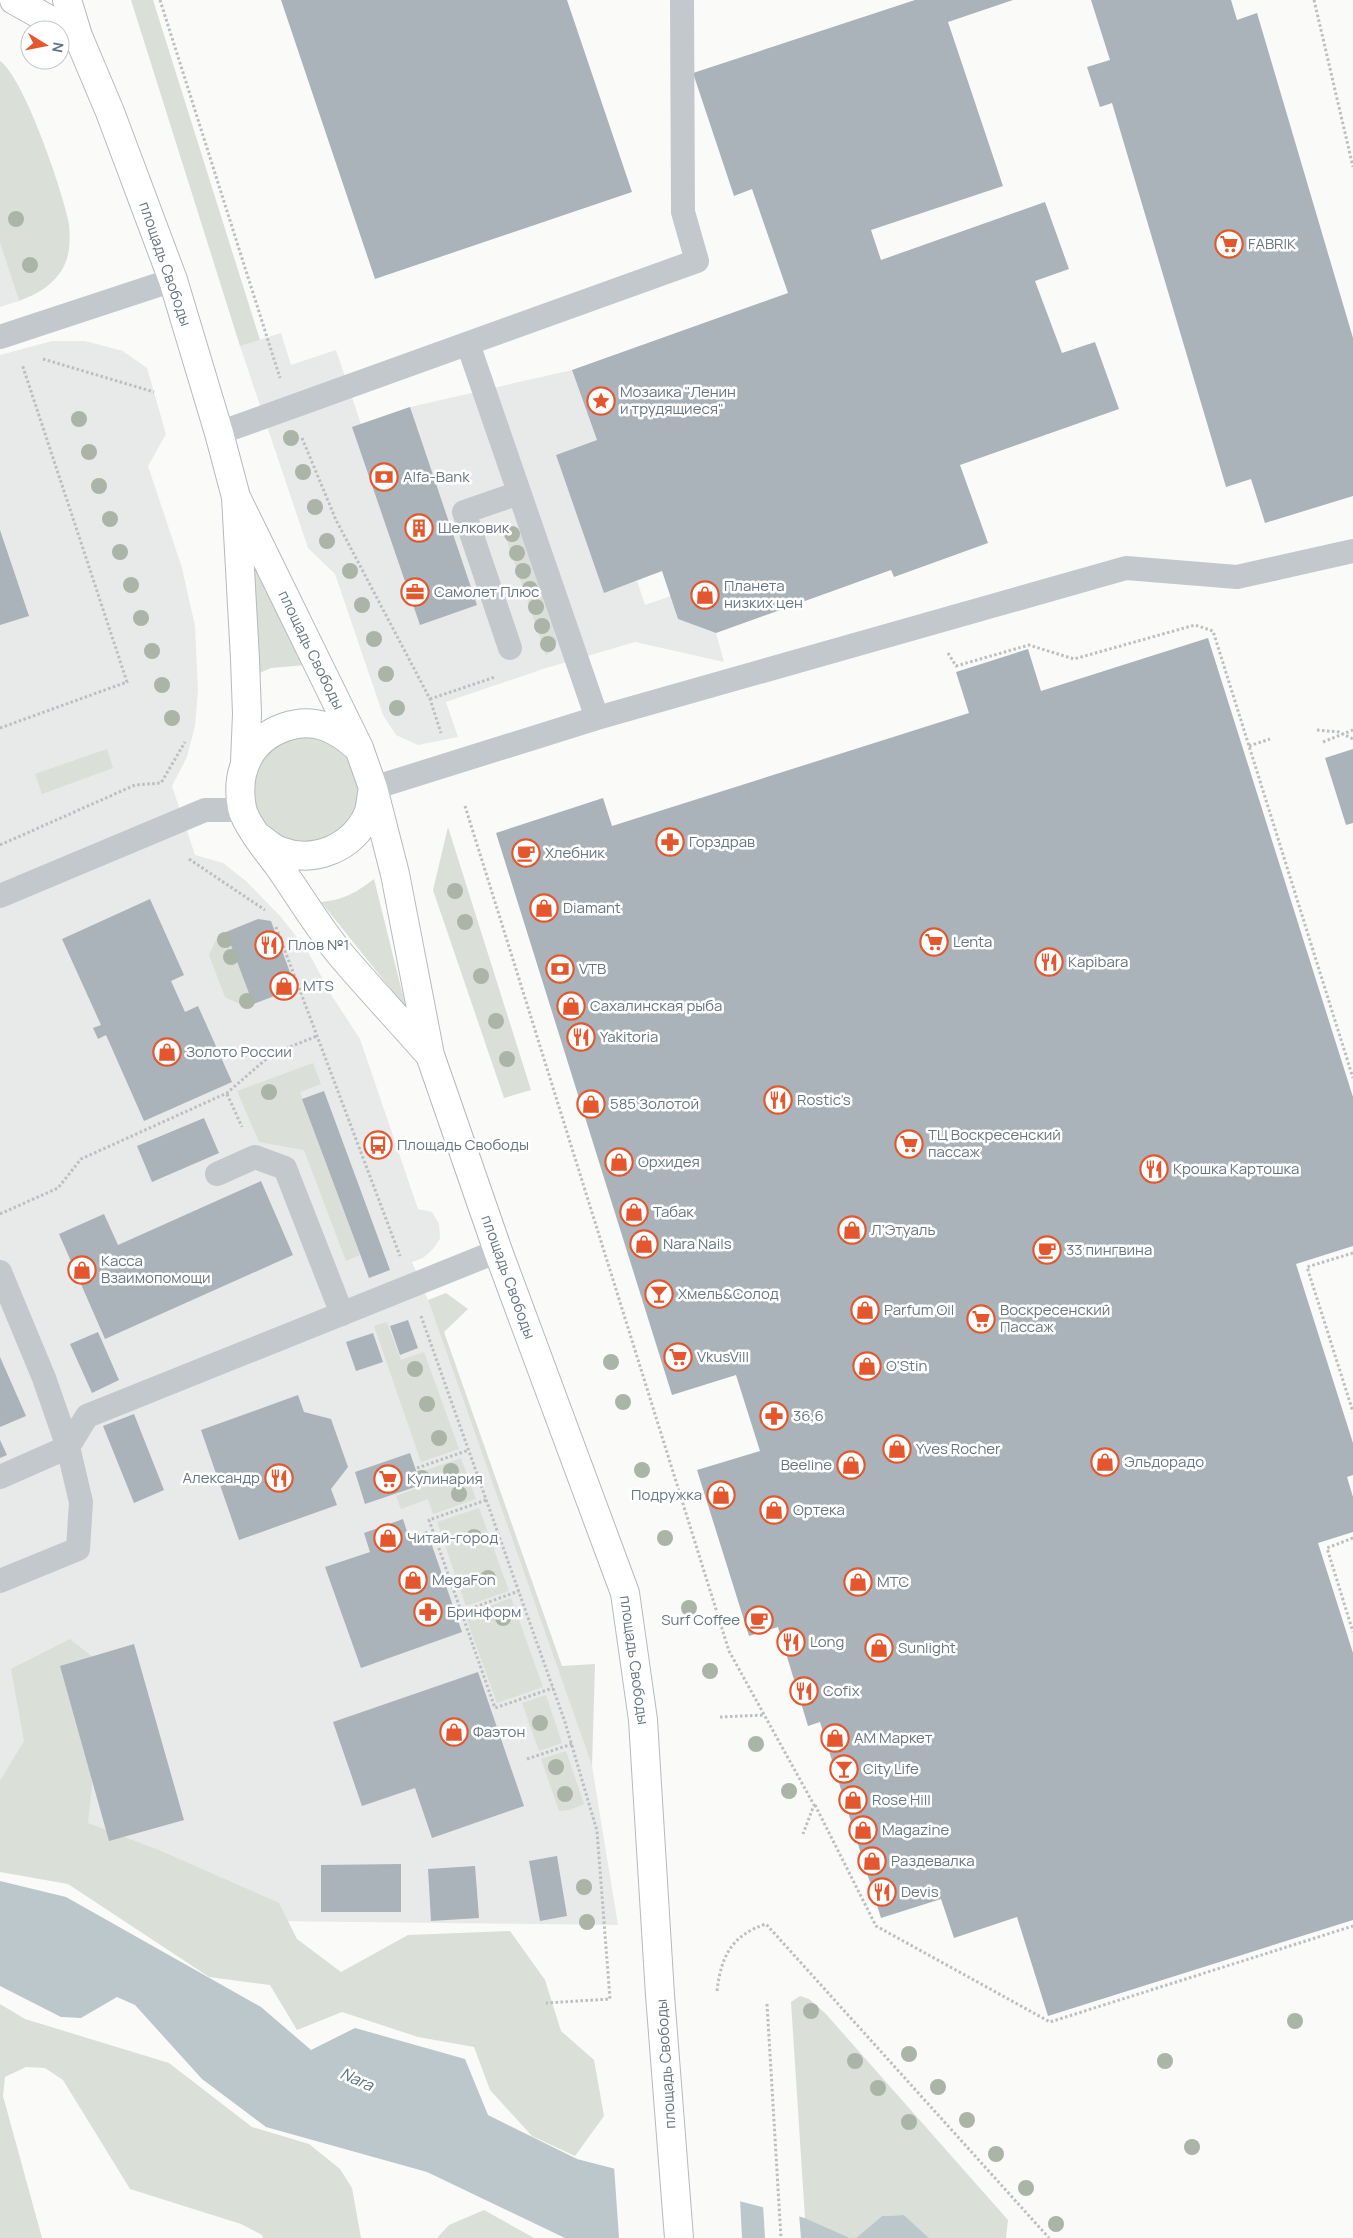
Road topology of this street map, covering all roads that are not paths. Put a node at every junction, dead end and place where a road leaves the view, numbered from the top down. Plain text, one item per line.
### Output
1 (14, 0) edge
2 (67, 0) edge
3 (682, 0) edge
4 (78, 36) junction
5 (173, 280) junction
6 (0, 337) edge
7 (468, 344) junction
8 (219, 433) junction
9 (520, 493) junction
10 (236, 497) junction
11 (1353, 551) edge
12 (510, 648) dead end
13 (597, 718) junction
14 (359, 748) junction
15 (245, 762) junction
16 (373, 788) junction
17 (242, 810) junction
18 (257, 836) junction
19 (0, 896) edge
20 (430, 1055) junction
21 (217, 1174) dead end
22 (498, 1251) junction
23 (0, 1272) edge
24 (342, 1314) junction
25 (68, 1447) junction
26 (0, 1477) edge
27 (0, 1581) edge
28 (679, 2238) edge

1 - 4 main road
2 - 4 main road, площадь Свободы
3 - 7 lane
4 - 5 main road, площадь Свободы
5 - 6 lane
5 - 8 main road, площадь Свободы
7 - 8 lane
7 - 9 lane
8 - 10 main road, площадь Свободы
9 - 12 lane
9 - 13 lane
10 - 14 main road, площадь Свободы
10 - 15 main road, площадь Свободы
11 - 13 lane
13 - 16 lane
14 - 15 main road, площадь Свободы
14 - 16 main road, площадь Свободы
15 - 17 main road, площадь Свободы
16 - 18 main road, площадь Свободы
16 - 20 main road, площадь Свободы
17 - 18 main road, площадь Свободы
17 - 19 lane
18 - 20 main road, площадь Свободы
20 - 22 main road, площадь Свободы
21 - 24 lane
22 - 24 lane
22 - 28 main road, площадь Свободы
23 - 25 lane
24 - 25 lane
25 - 26 lane
25 - 27 lane

